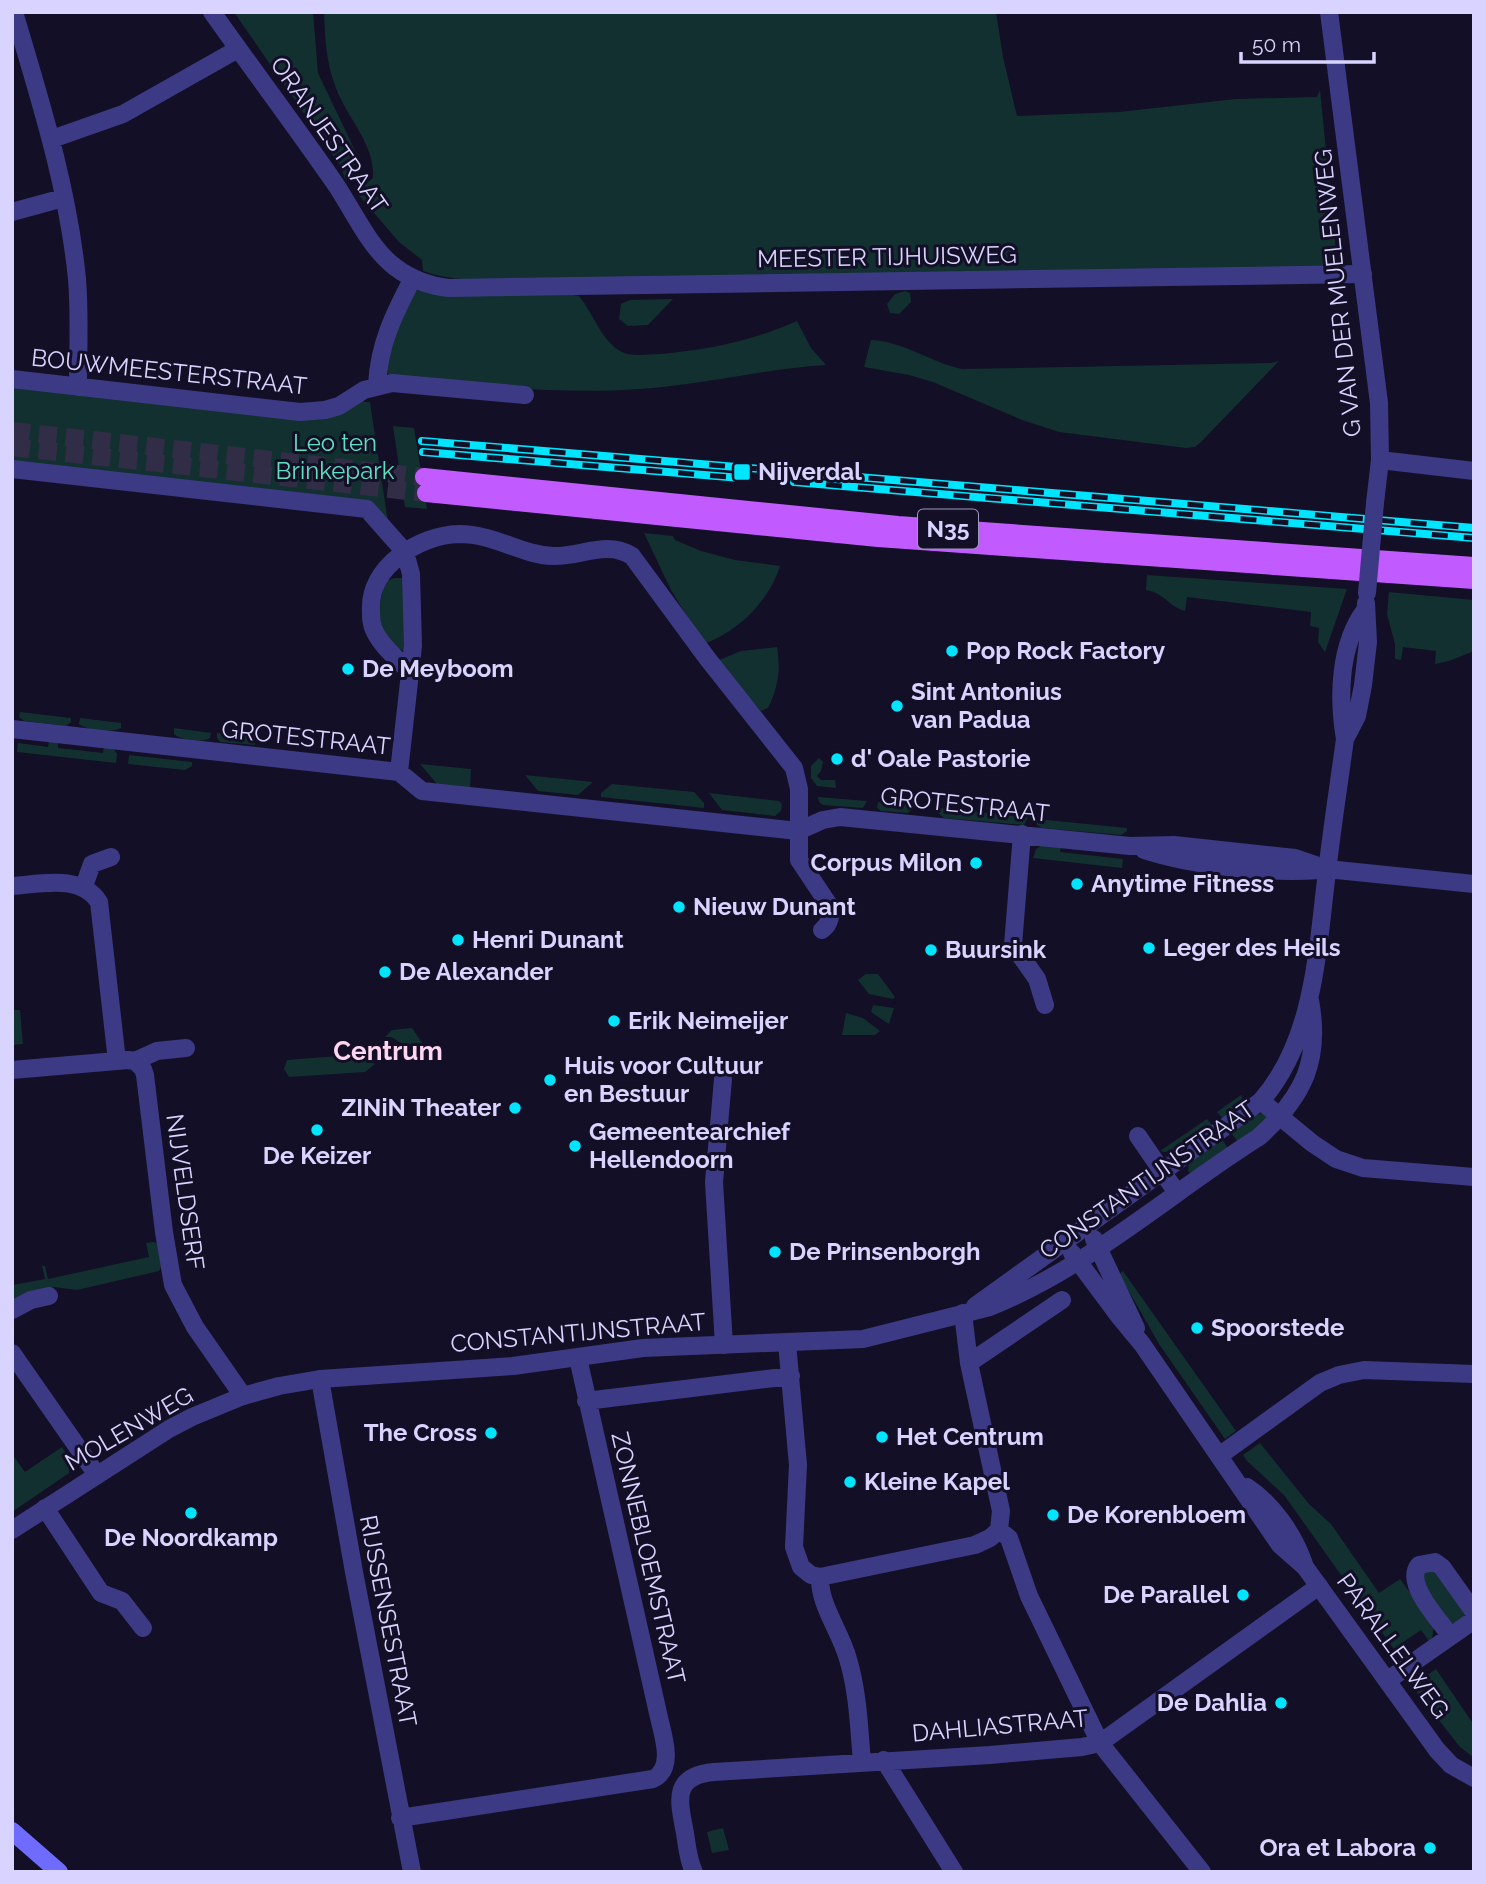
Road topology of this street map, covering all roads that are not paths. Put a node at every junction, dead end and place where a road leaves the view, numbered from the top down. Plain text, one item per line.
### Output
1 (14, 12) edge
2 (212, 12) edge
3 (1329, 12) edge
4 (238, 49) junction
5 (52, 139) junction
6 (63, 198) junction
7 (12, 212) edge
8 (1363, 274) junction
9 (414, 278) junction
10 (12, 379) edge
11 (377, 385) junction
12 (78, 387) junction
13 (524, 395) dead end
14 (1380, 460) junction
15 (12, 469) edge
16 (1474, 471) edge
17 (405, 552) junction
18 (1474, 566) edge
19 (1474, 580) edge
20 (410, 672) junction
21 (12, 729) edge
22 (399, 772) junction
23 (797, 831) junction
24 (1022, 834) junction
25 (111, 857) dead end
26 (1327, 869) junction
27 (1474, 884) edge
28 (12, 886) edge
29 (84, 886) junction
30 (822, 930) dead end
31 (1310, 1000) junction
32 (1045, 1005) dead end
33 (186, 1048) dead end
34 (117, 1061) junction
35 (135, 1061) junction
36 (12, 1070) edge
37 (723, 1079) dead end
38 (1261, 1101) junction
39 (1281, 1116) junction
40 (1138, 1136) dead end
41 (1163, 1172) junction
42 (1474, 1177) edge
43 (1177, 1193) junction
44 (1087, 1227) junction
45 (1065, 1243) junction
46 (1099, 1248) junction
47 (1078, 1262) junction
48 (49, 1296) dead end
49 (1062, 1300) dead end
50 (12, 1310) edge
51 (963, 1313) junction
52 (787, 1343) junction
53 (1142, 1344) junction
54 (724, 1345) junction
55 (12, 1353) edge
56 (578, 1358) junction
57 (969, 1363) junction
58 (1474, 1374) edge
59 (791, 1376) junction
60 (320, 1379) junction
61 (243, 1396) junction
62 (586, 1401) junction
63 (1219, 1456) junction
64 (97, 1475) junction
65 (45, 1508) junction
66 (12, 1530) edge
67 (999, 1530) junction
68 (820, 1577) junction
69 (1320, 1586) junction
70 (1474, 1612) edge
71 (1474, 1619) edge
72 (143, 1628) dead end
73 (1450, 1635) junction
74 (1388, 1680) junction
75 (1100, 1743) junction
76 (884, 1760) junction
77 (862, 1762) junction
78 (1474, 1778) edge
79 (400, 1818) junction
80 (12, 1831) edge
81 (407, 1870) edge
82 (59, 1872) edge
83 (694, 1872) edge
84 (954, 1872) edge
85 (1202, 1872) edge

1 - 5 street
2 - 4 street, ORANJESTRAAT
3 - 8 street, G VAN DER MUELENWEG
4 - 5 street
4 - 9 street, ORANJESTRAAT
5 - 6 street
6 - 7 street
6 - 12 street
8 - 9 street, MEESTER TIJHUISWEG
8 - 14 street, G VAN DER MUELENWEG
9 - 11 street
10 - 12 street, BOUWMEESTERSTRAAT
11 - 12 street, BOUWMEESTERSTRAAT
11 - 13 street, BOUWMEESTERSTRAAT
14 - 16 street
14 - 26 street, G VAN DER MUELENWEG, bridge
15 - 17 street
17 - 20 street
17 - 20 street
17 - 23 street
18 - 19 main road, N35
20 - 22 street
21 - 22 street, GROTESTRAAT
22 - 23 street, GROTESTRAAT
23 - 24 street, GROTESTRAAT
23 - 30 street
24 - 26 street, GROTESTRAAT
24 - 32 street
25 - 29 street
26 - 27 street, GROTESTRAAT
26 - 31 street, CONSTANTIJNSTRAAT
28 - 29 street
29 - 34 street
31 - 38 street, CONSTANTIJNSTRAAT
31 - 39 street, CONSTANTIJNSTRAAT
33 - 35 street
34 - 35 street
34 - 36 street
35 - 61 street, NIJVELDSERF
37 - 54 street
38 - 39 street
38 - 41 street, CONSTANTIJNSTRAAT
39 - 42 street
39 - 43 street, CONSTANTIJNSTRAAT
40 - 41 street
41 - 43 street
41 - 44 street, CONSTANTIJNSTRAAT
43 - 46 street, CONSTANTIJNSTRAAT
44 - 45 street, CONSTANTIJNSTRAAT
44 - 46 street, PARALLELWEG
45 - 47 street, PARALLELWEG
45 - 51 street, CONSTANTIJNSTRAAT
46 - 47 street, CONSTANTIJNSTRAAT
46 - 53 street, PARALLELWEG
47 - 51 street, CONSTANTIJNSTRAAT
47 - 53 street, PARALLELWEG
48 - 50 street
49 - 57 street, CONSTANTIJNSTRAAT
51 - 52 street, CONSTANTIJNSTRAAT
51 - 57 street
52 - 54 street, CONSTANTIJNSTRAAT
52 - 59 street
53 - 63 street, PARALLELWEG
54 - 56 street, CONSTANTIJNSTRAAT
55 - 64 street
56 - 60 street, CONSTANTIJNSTRAAT
56 - 62 street, ZONNEBLOEMSTRAAT
57 - 67 street
58 - 63 street
59 - 62 street
59 - 68 street
60 - 61 street, MOLENWEG
60 - 79 street, RIJSSENSESTRAAT
61 - 64 street, MOLENWEG
62 - 79 street, ZONNEBLOEMSTRAAT
63 - 69 street, PARALLELWEG
64 - 65 street, MOLENWEG
65 - 66 street, MOLENWEG
65 - 72 street
67 - 68 street
67 - 75 street
68 - 77 street
69 - 74 street, PARALLELWEG
69 - 75 street, DAHLIASTRAAT
70 - 73 street
71 - 73 street
73 - 74 street
74 - 78 street, PARALLELWEG
75 - 76 street, DAHLIASTRAAT
75 - 85 street
76 - 77 street, DAHLIASTRAAT
76 - 84 street
77 - 83 street, DAHLIASTRAAT
79 - 81 street, RIJSSENSESTRAAT
80 - 82 main road

